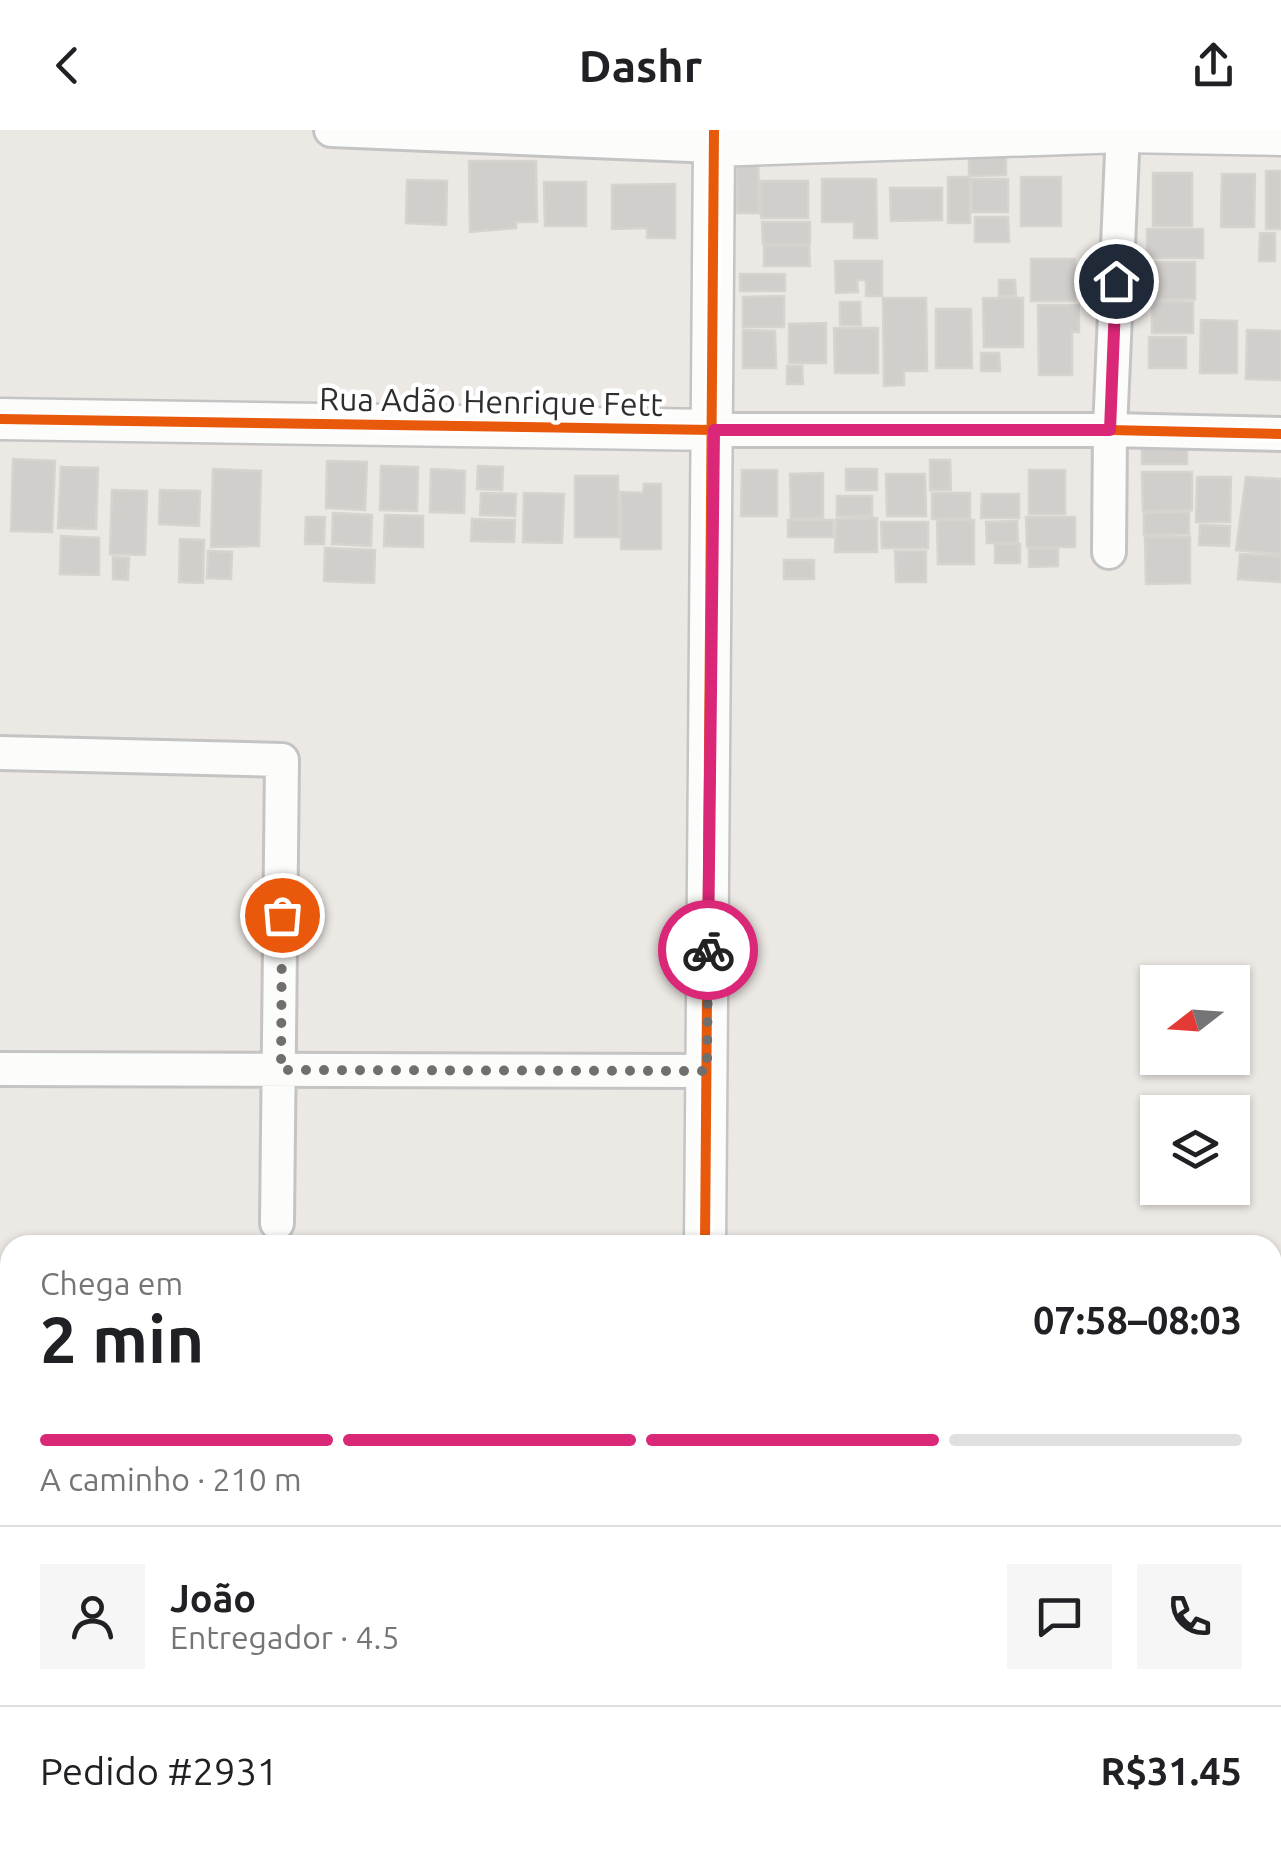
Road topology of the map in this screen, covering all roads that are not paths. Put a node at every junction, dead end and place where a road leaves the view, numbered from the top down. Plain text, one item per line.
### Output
1 (333, 131) edge
2 (1122, 131) edge
3 (1281, 136) edge
4 (714, 138) edge
5 (0, 419) edge
6 (714, 430) junction
7 (1110, 430) junction
8 (1281, 434) edge
9 (1109, 552) dead end
10 (0, 753) edge
11 (0, 1069) edge
12 (281, 1070) junction
13 (707, 1071) junction
14 (277, 1223) dead end
15 (705, 1235) edge

1 - 4 street
2 - 3 street
2 - 4 street
2 - 7 street
4 - 6 street
5 - 6 street, Rua Adão Henrique Fett
6 - 7 street, Rua Adão Henrique Fett
6 - 13 street
7 - 8 street, Rua Adão Henrique Fett
7 - 9 street
10 - 12 street
11 - 12 street
12 - 13 street
12 - 14 street
13 - 15 street

